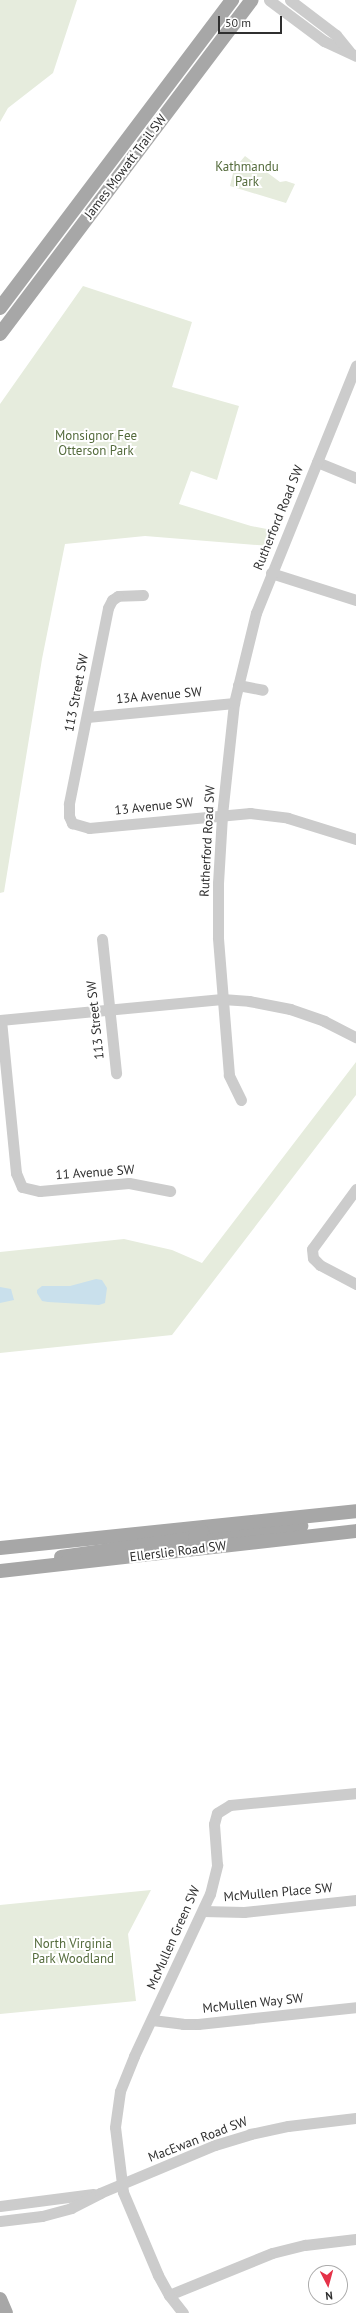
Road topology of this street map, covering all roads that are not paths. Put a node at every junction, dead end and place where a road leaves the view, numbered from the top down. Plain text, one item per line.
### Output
1 (232, 0) edge
2 (252, 0) edge
3 (269, 0) edge
4 (290, 0) edge
5 (353, 55) edge
6 (0, 308) edge
7 (0, 334) edge
8 (356, 365) edge
9 (316, 462) junction
10 (356, 478) edge
11 (271, 573) junction
12 (143, 595) dead end
13 (356, 600) edge
14 (238, 685) junction
15 (263, 690) dead end
16 (234, 702) junction
17 (87, 717) junction
18 (222, 815) junction
19 (72, 823) joint
20 (356, 839) edge
21 (102, 939) dead end
22 (222, 999) junction
23 (110, 1009) junction
24 (0, 1020) edge
25 (356, 1037) edge
26 (116, 1073) dead end
27 (241, 1100) dead end
28 (356, 1189) edge
29 (170, 1190) dead end
30 (356, 1284) edge
31 (356, 1512) edge
32 (205, 1527) junction
33 (356, 1532) edge
34 (0, 1548) edge
35 (196, 1549) junction
36 (25, 1569) junction
37 (0, 1571) edge
38 (356, 1793) edge
39 (356, 1900) edge
40 (203, 1911) junction
41 (356, 2007) edge
42 (152, 2020) junction
43 (356, 2118) edge
44 (122, 2184) junction
45 (100, 2193) junction
46 (0, 2206) edge
47 (0, 2221) edge
48 (356, 2239) edge
49 (169, 2295) junction
50 (0, 2299) edge
51 (6, 2313) edge
52 (183, 2313) edge

1 - 6 main road, James Mowatt Trail SW
2 - 7 main road, James Mowatt Trail SW
3 - 5 street
4 - 5 street
8 - 9 street, Rutherford Road SW
9 - 10 street
9 - 11 street, Rutherford Road SW
11 - 13 street
11 - 14 street, Rutherford Road SW
12 - 17 street, 113 Street SW
14 - 15 street
14 - 16 street, Rutherford Road SW
16 - 17 street, 13A Avenue SW
16 - 18 street, Rutherford Road SW
17 - 19 street, 113 Street SW
18 - 19 street, 13 Avenue SW
18 - 20 street, 13 Avenue SW
18 - 22 street, Rutherford Road SW
21 - 23 street, 113 Street SW
22 - 23 street
22 - 25 street
22 - 27 street, Rutherford Road SW
23 - 24 street
23 - 26 street, 113 Street SW
24 - 29 street, 11 Avenue SW
28 - 30 street
31 - 32 main road, Ellerslie Road SW
31 - 35 main road
32 - 34 main road, Ellerslie Road SW
32 - 36 main road
33 - 35 main road, Ellerslie Road SW
35 - 36 main road, Ellerslie Road SW
36 - 37 main road, Ellerslie Road SW
38 - 40 street, McMullen Green SW
39 - 40 street, McMullen Place SW
40 - 42 street, McMullen Green SW
41 - 42 street, McMullen Way SW
42 - 44 street, McMullen Green SW
43 - 44 street, MacEwan Road SW
44 - 45 street, MacEwan Road SW
44 - 49 street, McMullen Green SW
45 - 46 street, MacEwan Road SW
45 - 47 street, MacEwan Road SW
48 - 49 street
49 - 52 street, McMullen Green SW
50 - 51 main road

